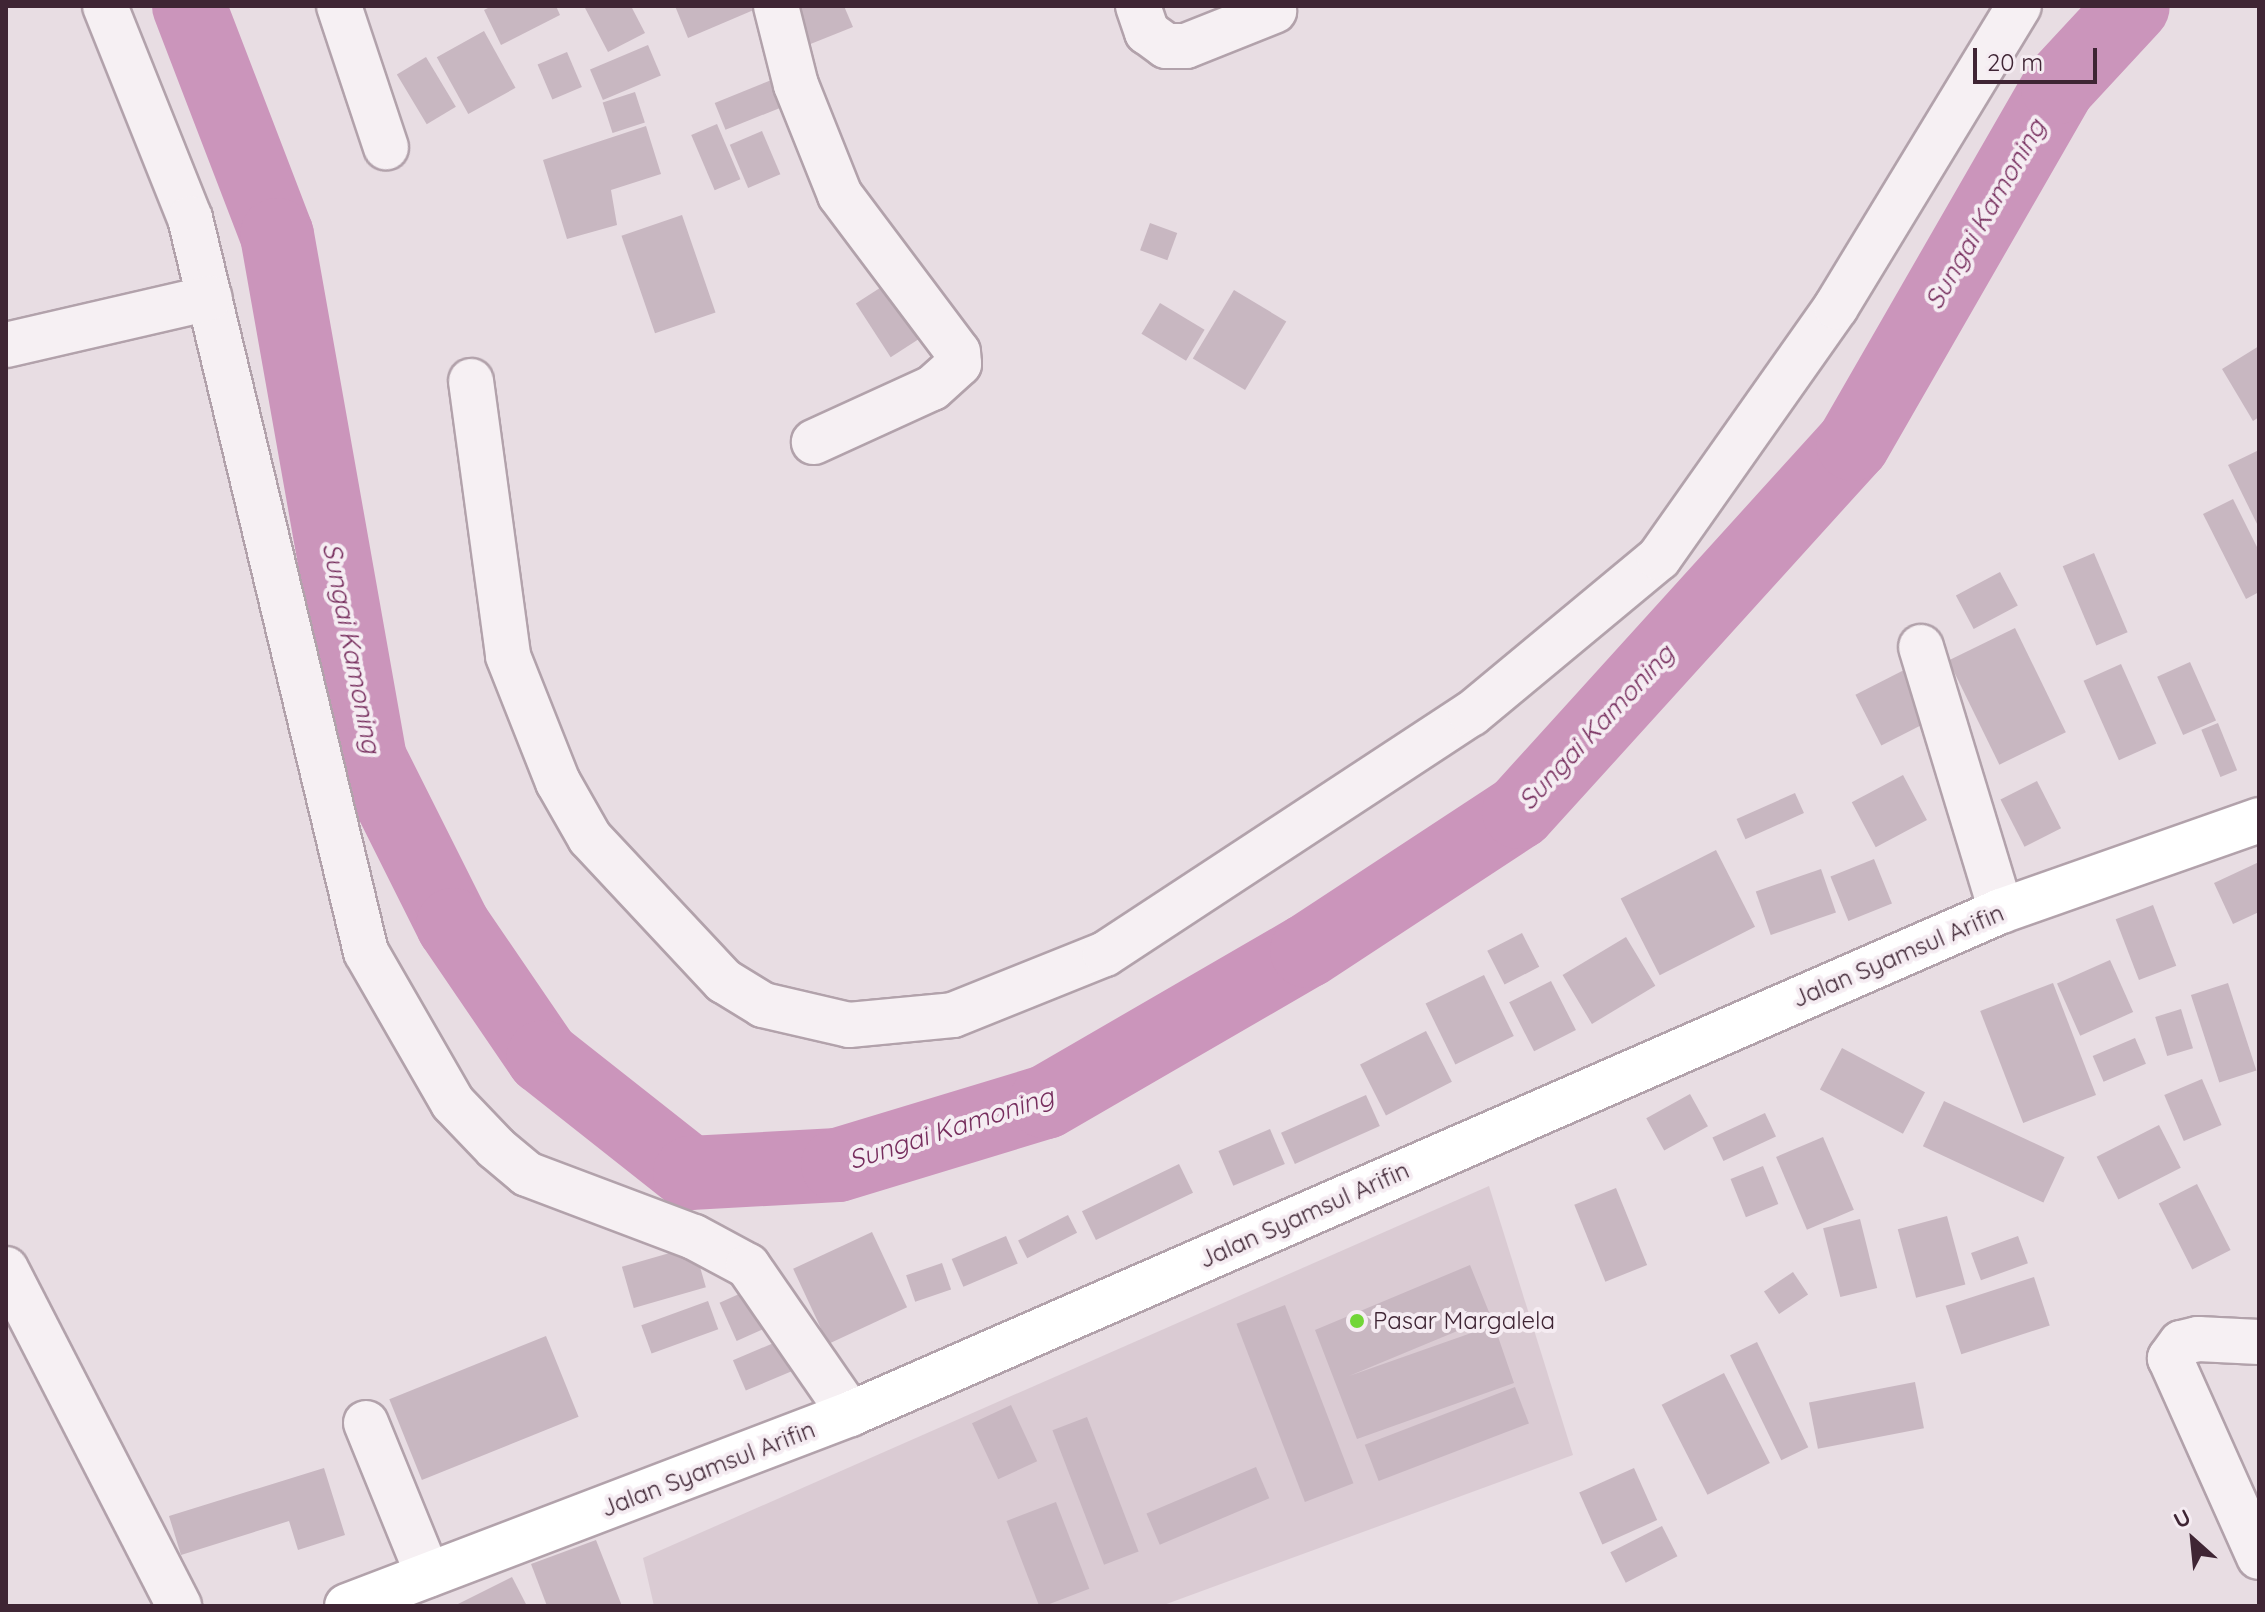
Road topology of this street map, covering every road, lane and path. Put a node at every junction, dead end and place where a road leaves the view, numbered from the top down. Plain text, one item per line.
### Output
1 (105, 6) edge
2 (339, 6) edge
3 (776, 6) edge
4 (1138, 6) edge
5 (2019, 6) edge
6 (1274, 11) dead end
7 (386, 147) dead end
8 (210, 298) junction
9 (6, 345) edge
10 (471, 381) dead end
11 (814, 442) dead end
12 (1921, 647) dead end
13 (2259, 820) edge
14 (2001, 911) junction
15 (6, 1269) edge
16 (2259, 1342) edge
17 (850, 1414) junction
18 (366, 1423) dead end
19 (2259, 1557) edge
20 (428, 1575) junction
21 (179, 1606) edge
22 (347, 1606) edge

1 - 8 street
2 - 7 street
3 - 11 street
4 - 6 street
5 - 10 street
8 - 9 street
8 - 17 street
12 - 14 street
13 - 14 main road, Jalan Syamsul Arifin
14 - 17 main road, Jalan Syamsul Arifin
15 - 21 street
16 - 19 street
17 - 20 main road, Jalan Syamsul Arifin
18 - 20 street
20 - 22 main road, Jalan Syamsul Arifin

